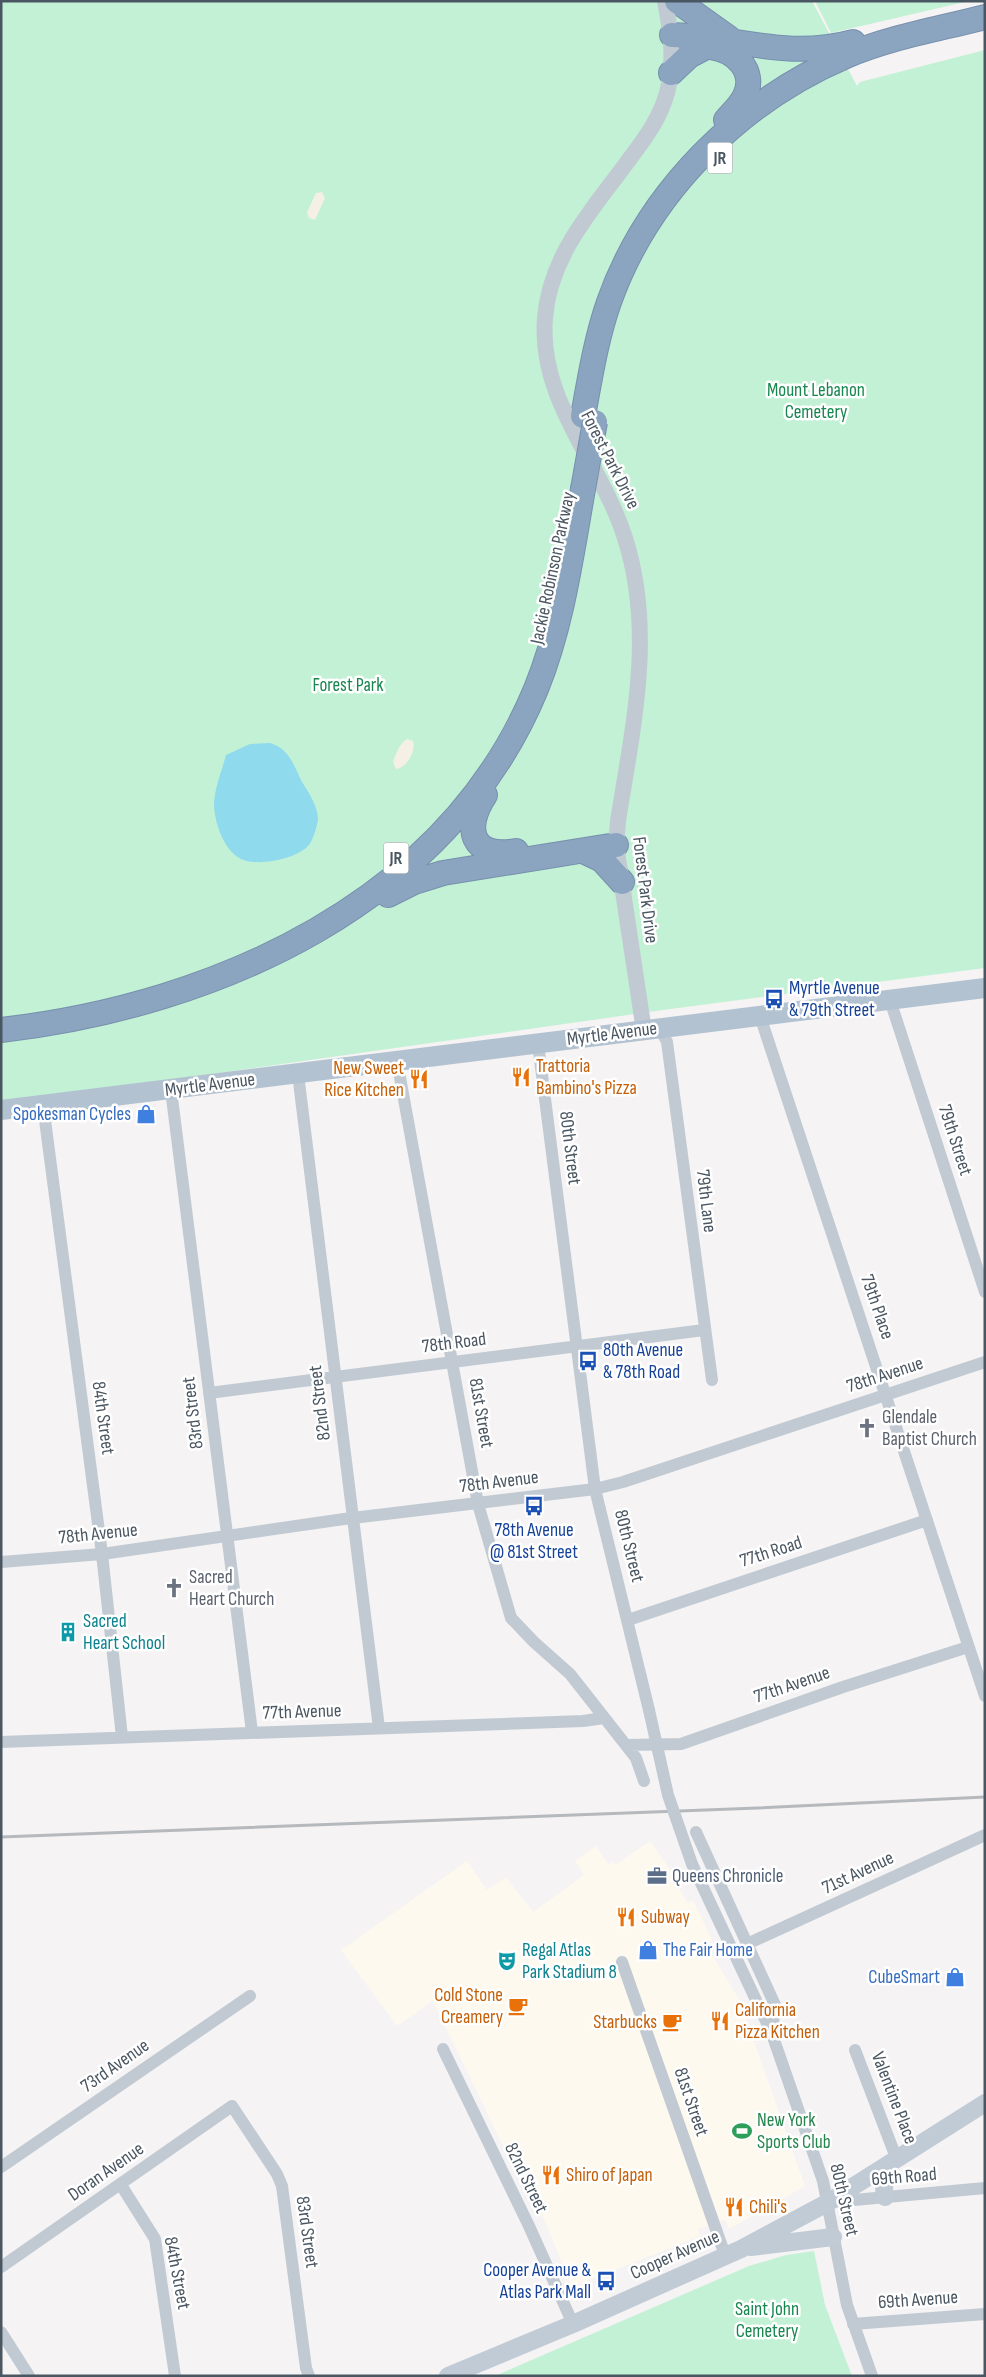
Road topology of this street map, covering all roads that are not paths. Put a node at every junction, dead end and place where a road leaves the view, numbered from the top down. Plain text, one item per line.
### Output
1 (665, 1) edge
2 (677, 1) edge
3 (985, 17) edge
4 (924, 32) junction
5 (985, 34) edge
6 (672, 40) junction
7 (733, 41) junction
8 (708, 46) junction
9 (671, 73) junction
10 (698, 160) junction
11 (589, 419) junction
12 (578, 483) junction
13 (521, 721) junction
14 (616, 840) junction
15 (583, 851) junction
16 (622, 882) junction
17 (341, 917) junction
18 (985, 988) edge
19 (890, 1000) junction
20 (1, 1015) edge
21 (760, 1016) junction
22 (1, 1030) edge
23 (652, 1030) junction
24 (538, 1044) junction
25 (398, 1061) junction
26 (298, 1074) junction
27 (171, 1090) junction
28 (42, 1106) junction
29 (1, 1110) edge
30 (985, 1292) edge
31 (704, 1330) junction
32 (575, 1346) junction
33 (453, 1362) junction
34 (985, 1362) edge
35 (336, 1377) junction
36 (712, 1380) dead end
37 (209, 1393) junction
38 (886, 1394) junction
39 (595, 1488) junction
40 (478, 1504) junction
41 (353, 1518) junction
42 (927, 1520) junction
43 (226, 1536) junction
44 (102, 1554) junction
45 (1, 1562) edge
46 (628, 1620) junction
47 (968, 1647) junction
48 (985, 1696) edge
49 (604, 1718) junction
50 (380, 1728) junction
51 (252, 1732) junction
52 (122, 1737) junction
53 (1, 1742) edge
54 (626, 1744) junction
55 (644, 1780) dead end
56 (696, 1832) dead end
57 (985, 1835) edge
58 (747, 1944) junction
59 (622, 1962) dead end
60 (250, 1996) dead end
61 (772, 2034) junction
62 (443, 2049) dead end
63 (855, 2050) dead end
64 (985, 2103) edge
65 (232, 2106) joint
66 (889, 2164) junction
67 (1, 2167) edge
68 (121, 2185) junction
69 (985, 2188) edge
70 (886, 2197) junction
71 (827, 2203) junction
72 (833, 2237) junction
73 (741, 2249) junction
74 (725, 2256) junction
75 (1, 2267) edge
76 (985, 2314) edge
77 (573, 2324) junction
78 (853, 2324) junction
79 (1, 2332) edge
80 (25, 2374) edge
81 (175, 2376) edge
82 (309, 2376) edge
83 (448, 2376) edge
84 (872, 2376) edge

1 - 6 street, Forest Park Drive
2 - 7 highway
3 - 4 highway, Jackie Robinson Parkway / JR
4 - 7 highway
4 - 10 highway, Jackie Robinson Parkway / JR
5 - 11 highway, Jackie Robinson Parkway / JR
6 - 7 highway
6 - 8 highway
6 - 9 street, Forest Park Drive
8 - 9 highway
8 - 10 highway
9 - 14 street, Forest Park Drive
10 - 11 highway, Jackie Robinson Parkway / JR
11 - 12 highway, Jackie Robinson Parkway / JR, bridge
12 - 13 highway, Jackie Robinson Parkway / JR
12 - 20 highway, Jackie Robinson Parkway / JR
13 - 14 highway
13 - 17 highway, Jackie Robinson Parkway / JR
14 - 15 highway
14 - 16 street, Forest Park Drive
15 - 16 highway
15 - 17 highway
16 - 23 street, Forest Park Drive
17 - 22 highway, Jackie Robinson Parkway / JR
18 - 19 main road, Myrtle Avenue
19 - 21 main road, Myrtle Avenue
19 - 30 street, 79th Street
21 - 23 main road, Myrtle Avenue
21 - 38 street, 79th Place
23 - 24 main road, Myrtle Avenue
23 - 31 street, 79th Lane
24 - 25 main road, Myrtle Avenue
24 - 32 street, 80th Street
25 - 26 main road, Myrtle Avenue
25 - 33 street, 81st Street
26 - 27 main road, Myrtle Avenue
26 - 35 street, 82nd Street
27 - 28 main road, Myrtle Avenue
27 - 37 street, 83rd Street
28 - 29 main road, Myrtle Avenue
28 - 44 street, 84th Street
31 - 32 street, 78th Road
31 - 36 street, 79th Lane
32 - 33 street, 78th Road
32 - 39 street, 80th Street
33 - 35 street, 78th Road
33 - 40 street, 81st Street
34 - 38 street, 78th Avenue
35 - 37 street, 78th Road
35 - 41 street, 82nd Street
37 - 43 street, 83rd Street
38 - 39 street, 78th Avenue
38 - 42 street, 79th Place
39 - 40 street, 78th Avenue
39 - 46 street, 80th Street
40 - 41 street, 78th Avenue
40 - 49 street, 81st Street
41 - 43 street, 78th Avenue
41 - 50 street, 82nd Street
42 - 46 street, 77th Road
42 - 47 street, 79th Place
43 - 44 street, 78th Avenue
43 - 51 street, 83rd Street
44 - 45 street, 78th Avenue
44 - 52 street, 84th Street
46 - 61 street, 80th Street, bridge
47 - 48 street, 79th Place
47 - 54 street, 77th Avenue
49 - 50 street, 77th Avenue
49 - 54 street, 81st Street
50 - 51 street, 77th Avenue
51 - 52 street, 77th Avenue
52 - 53 street, 77th Avenue
54 - 55 street, 81st Street
56 - 58 street, 80th Street
57 - 58 street, 71st Avenue
58 - 61 street, 80th Street
59 - 74 street, 81st Street
60 - 67 street, 73rd Avenue
61 - 71 street, 80th Street
62 - 77 street, 82nd Street
63 - 66 street, Valentine Place
64 - 66 main road, Cooper Avenue
65 - 68 street, Doran Avenue
65 - 82 street, 83rd Street
66 - 70 main road
66 - 71 main road, Cooper Avenue
68 - 75 street, Doran Avenue
68 - 81 street, 84th Street
69 - 70 street, 69th Road
70 - 71 street, 69th Road
71 - 72 street, 80th Street
71 - 73 main road, Cooper Avenue
72 - 73 main road
72 - 78 street, 80th Street
73 - 74 main road, Cooper Avenue
74 - 77 main road, Cooper Avenue
76 - 78 street, 69th Avenue
77 - 83 main road, Cooper Avenue
78 - 84 street, 80th Street
79 - 80 street

